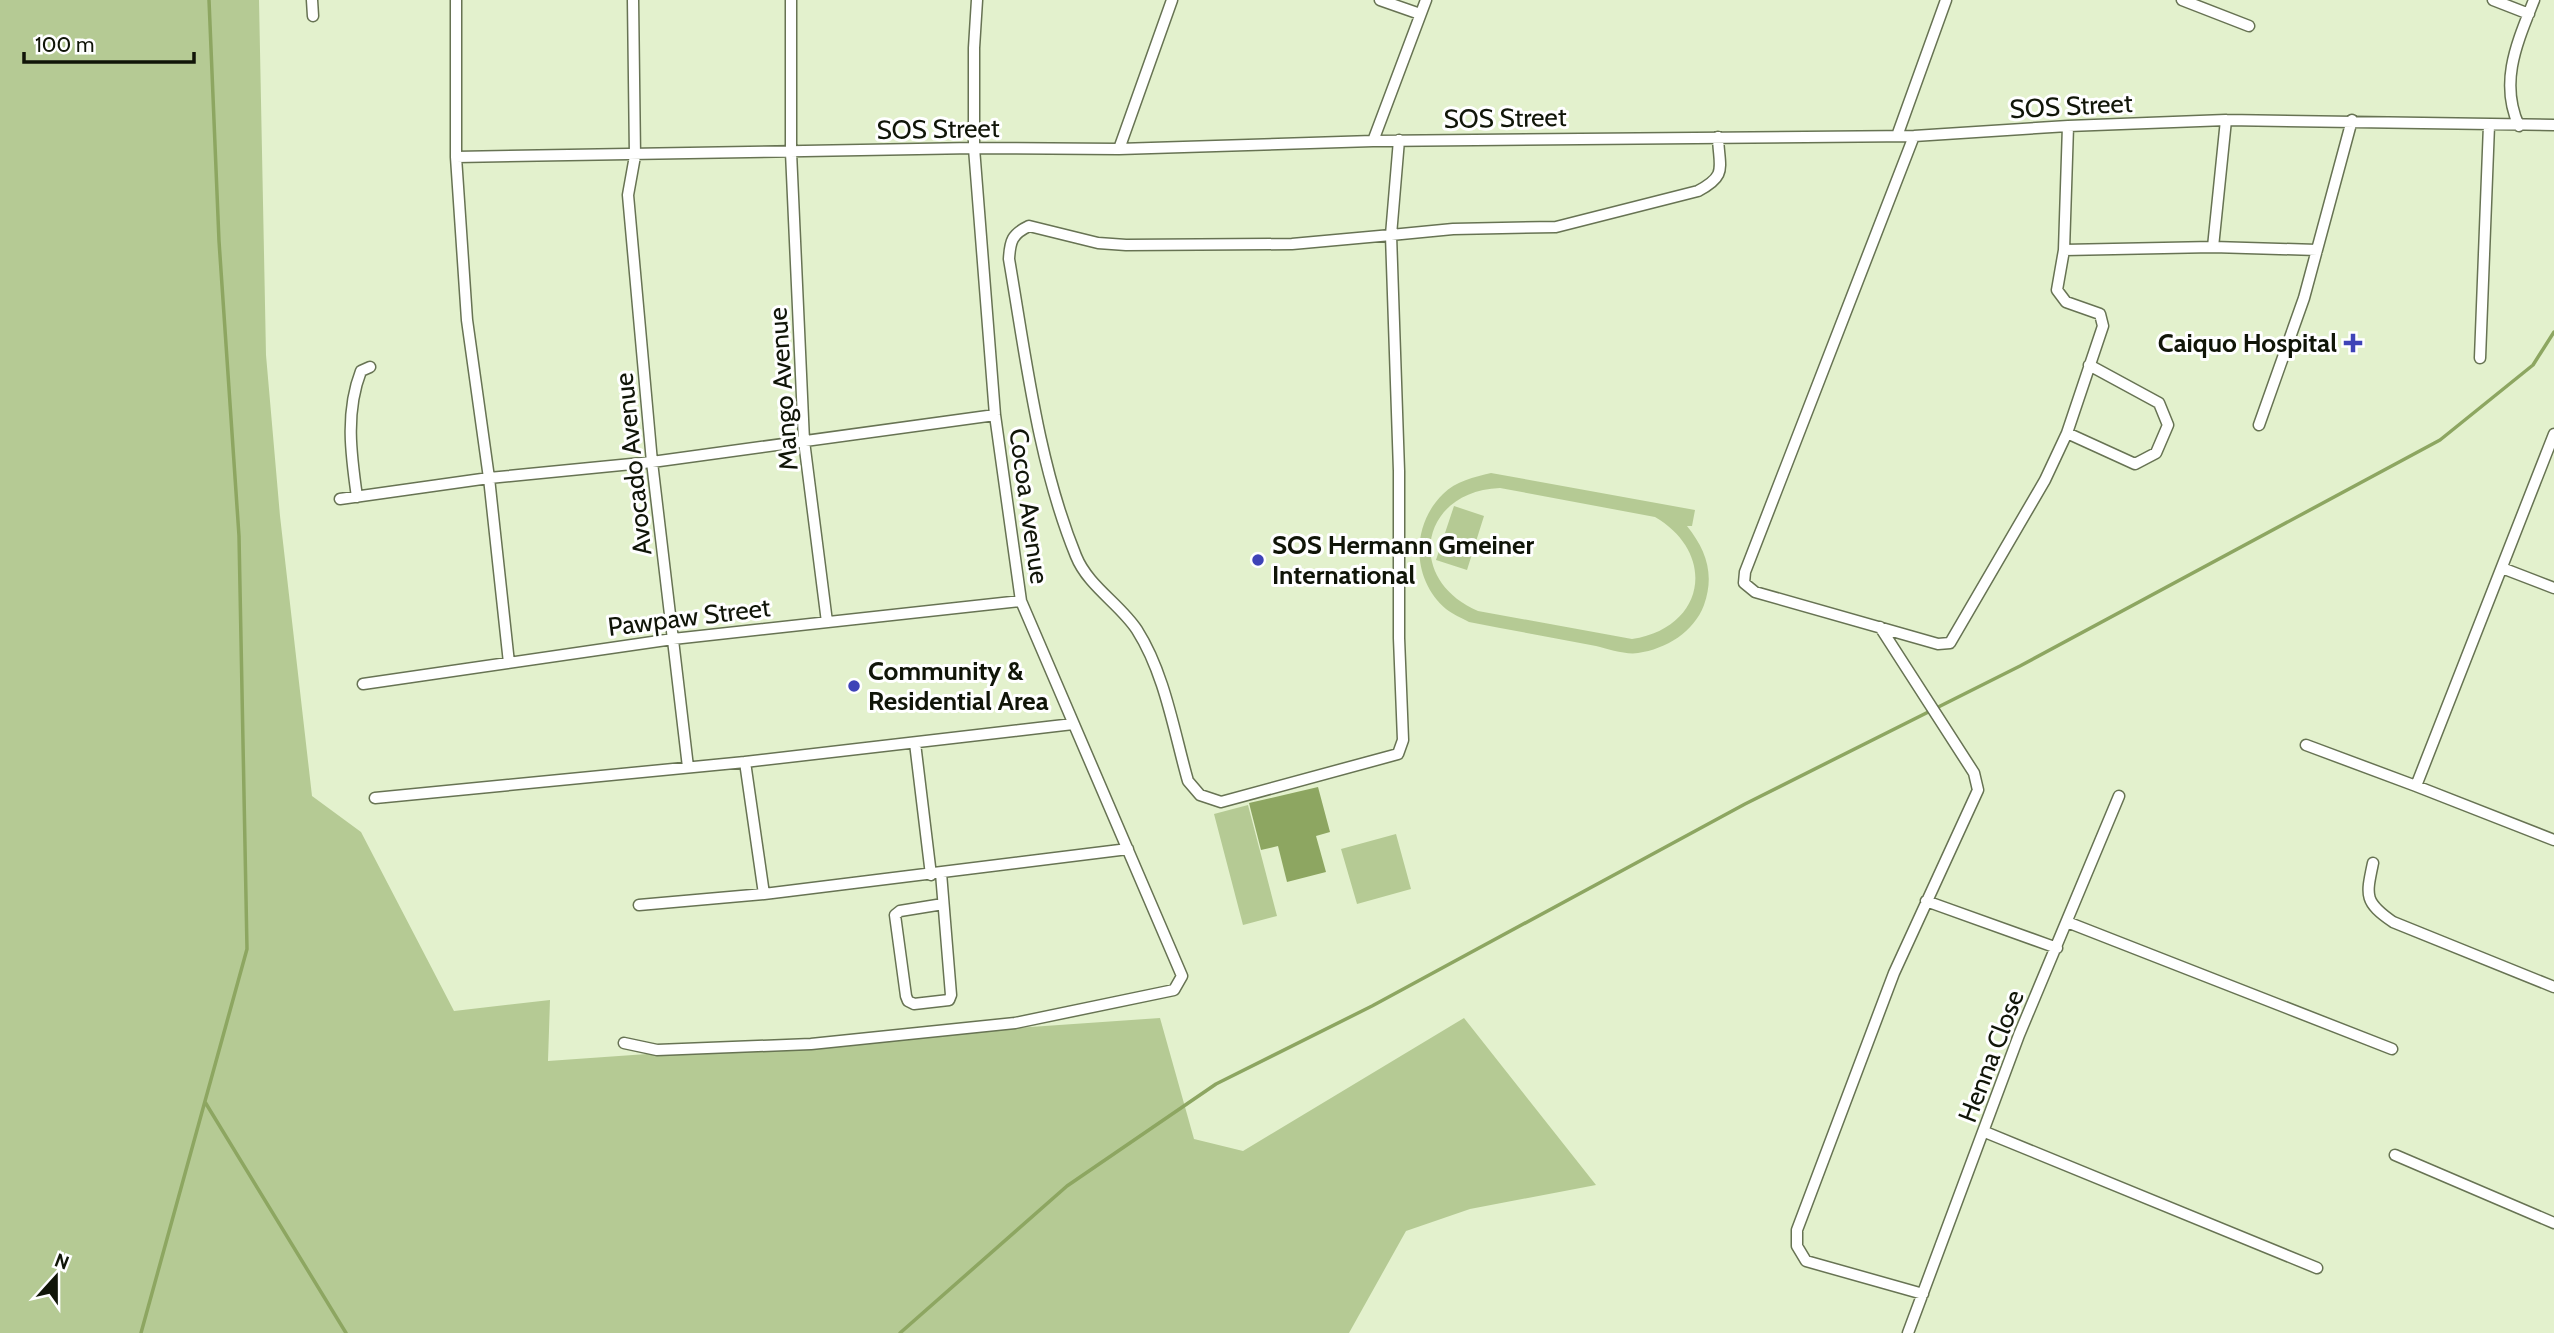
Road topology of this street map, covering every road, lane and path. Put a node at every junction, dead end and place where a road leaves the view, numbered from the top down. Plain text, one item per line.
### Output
1 (312, 0) edge
2 (456, 0) edge
3 (632, 0) edge
4 (791, 0) edge
5 (977, 0) edge
6 (1172, 0) edge
7 (1380, 0) edge
8 (1426, 0) edge
9 (1946, 0) edge
10 (2182, 0) edge
11 (2493, 0) edge
12 (2535, 0) edge
13 (1420, 14) junction
14 (2529, 14) junction
15 (313, 16) dead end
16 (2249, 26) dead end
17 (2226, 120) junction
18 (2352, 120) junction
19 (2489, 125) junction
20 (2554, 125) edge
21 (2068, 126) junction
22 (2519, 126) junction
23 (1897, 136) junction
24 (1914, 136) junction
25 (1718, 137) junction
26 (1373, 141) junction
27 (1399, 141) junction
28 (974, 148) junction
29 (1119, 149) junction
30 (791, 152) junction
31 (635, 156) junction
32 (456, 157) junction
33 (1391, 235) junction
34 (2213, 247) junction
35 (2064, 250) junction
36 (2316, 250) junction
37 (2480, 359) dead end
38 (2089, 365) junction
39 (370, 367) dead end
40 (995, 415) junction
41 (2259, 425) dead end
42 (2067, 433) junction
43 (2554, 434) edge
44 (804, 441) junction
45 (652, 462) junction
46 (489, 478) junction
47 (356, 497) junction
48 (340, 499) dead end
49 (2502, 568) junction
50 (2554, 588) edge
51 (1021, 601) junction
52 (827, 622) junction
53 (1880, 627) junction
54 (673, 639) junction
55 (509, 663) junction
56 (363, 684) dead end
57 (1073, 724) junction
58 (915, 743) junction
59 (2306, 745) dead end
60 (745, 762) junction
61 (688, 767) junction
62 (2417, 786) junction
63 (2119, 796) dead end
64 (375, 798) dead end
65 (2554, 841) edge
66 (1128, 849) junction
67 (2373, 863) dead end
68 (935, 874) junction
69 (764, 894) junction
70 (1926, 901) junction
71 (943, 904) junction
72 (639, 905) dead end
73 (2067, 922) junction
74 (2057, 948) junction
75 (2554, 987) edge
76 (624, 1043) dead end
77 (2392, 1049) dead end
78 (1985, 1132) junction
79 (2395, 1155) dead end
80 (2554, 1223) edge
81 (2317, 1268) dead end
82 (1923, 1294) junction
83 (1908, 1333) edge

1 - 15 street
2 - 32 street
3 - 31 street, Avocado Avenue
4 - 30 street, Mango Avenue
5 - 28 street, Cocoa Avenue
6 - 29 street
7 - 13 street
8 - 13 street
9 - 23 street
10 - 16 street
11 - 14 street
12 - 14 street
13 - 26 street
14 - 22 street
17 - 18 street, SOS Street
17 - 21 street, SOS Street
17 - 34 street
18 - 19 street, SOS Street
18 - 36 street
19 - 22 street, SOS Street
19 - 37 street
20 - 22 street, SOS Street
21 - 24 street, SOS Street
21 - 35 street
23 - 24 street, SOS Street
23 - 25 street, SOS Street
24 - 53 street
25 - 27 street, SOS Street
25 - 33 street
26 - 27 street, SOS Street
26 - 29 street, SOS Street
27 - 33 street
28 - 29 street, SOS Street
28 - 30 street, SOS Street
28 - 40 street, Cocoa Avenue
30 - 31 street, SOS Street
30 - 44 street, Mango Avenue
31 - 32 street, SOS Street
31 - 45 street, Avocado Avenue
32 - 46 street
33 - 33 street
34 - 35 street
34 - 36 street
35 - 38 street
36 - 41 street
38 - 42 street
38 - 42 street
39 - 47 street
40 - 44 street
40 - 51 street, Cocoa Avenue
42 - 53 street
43 - 49 street
44 - 45 street
44 - 52 street, Mango Avenue
45 - 46 street
45 - 54 street, Avocado Avenue
46 - 47 street
46 - 55 street
47 - 48 street
49 - 50 street
49 - 62 street
51 - 52 street, Pawpaw Street
51 - 57 street, Cocoa Avenue
52 - 54 street, Pawpaw Street
53 - 70 street
54 - 55 street, Pawpaw Street
54 - 61 street, Avocado Avenue
55 - 56 street, Pawpaw Street
57 - 58 street
57 - 66 street, Cocoa Avenue
58 - 60 street
58 - 68 street
59 - 62 street
60 - 61 street
60 - 69 street
61 - 64 street
62 - 65 street
63 - 73 street, Henna Close
66 - 68 street
66 - 76 street, Cocoa Avenue
67 - 75 street
68 - 69 street
68 - 71 street
69 - 72 street
70 - 74 street
70 - 82 street
71 - 71 street
73 - 74 street, Henna Close
73 - 77 street
74 - 78 street, Henna Close
78 - 81 street
78 - 82 street, Henna Close
79 - 80 street
82 - 83 street, Henna Close

